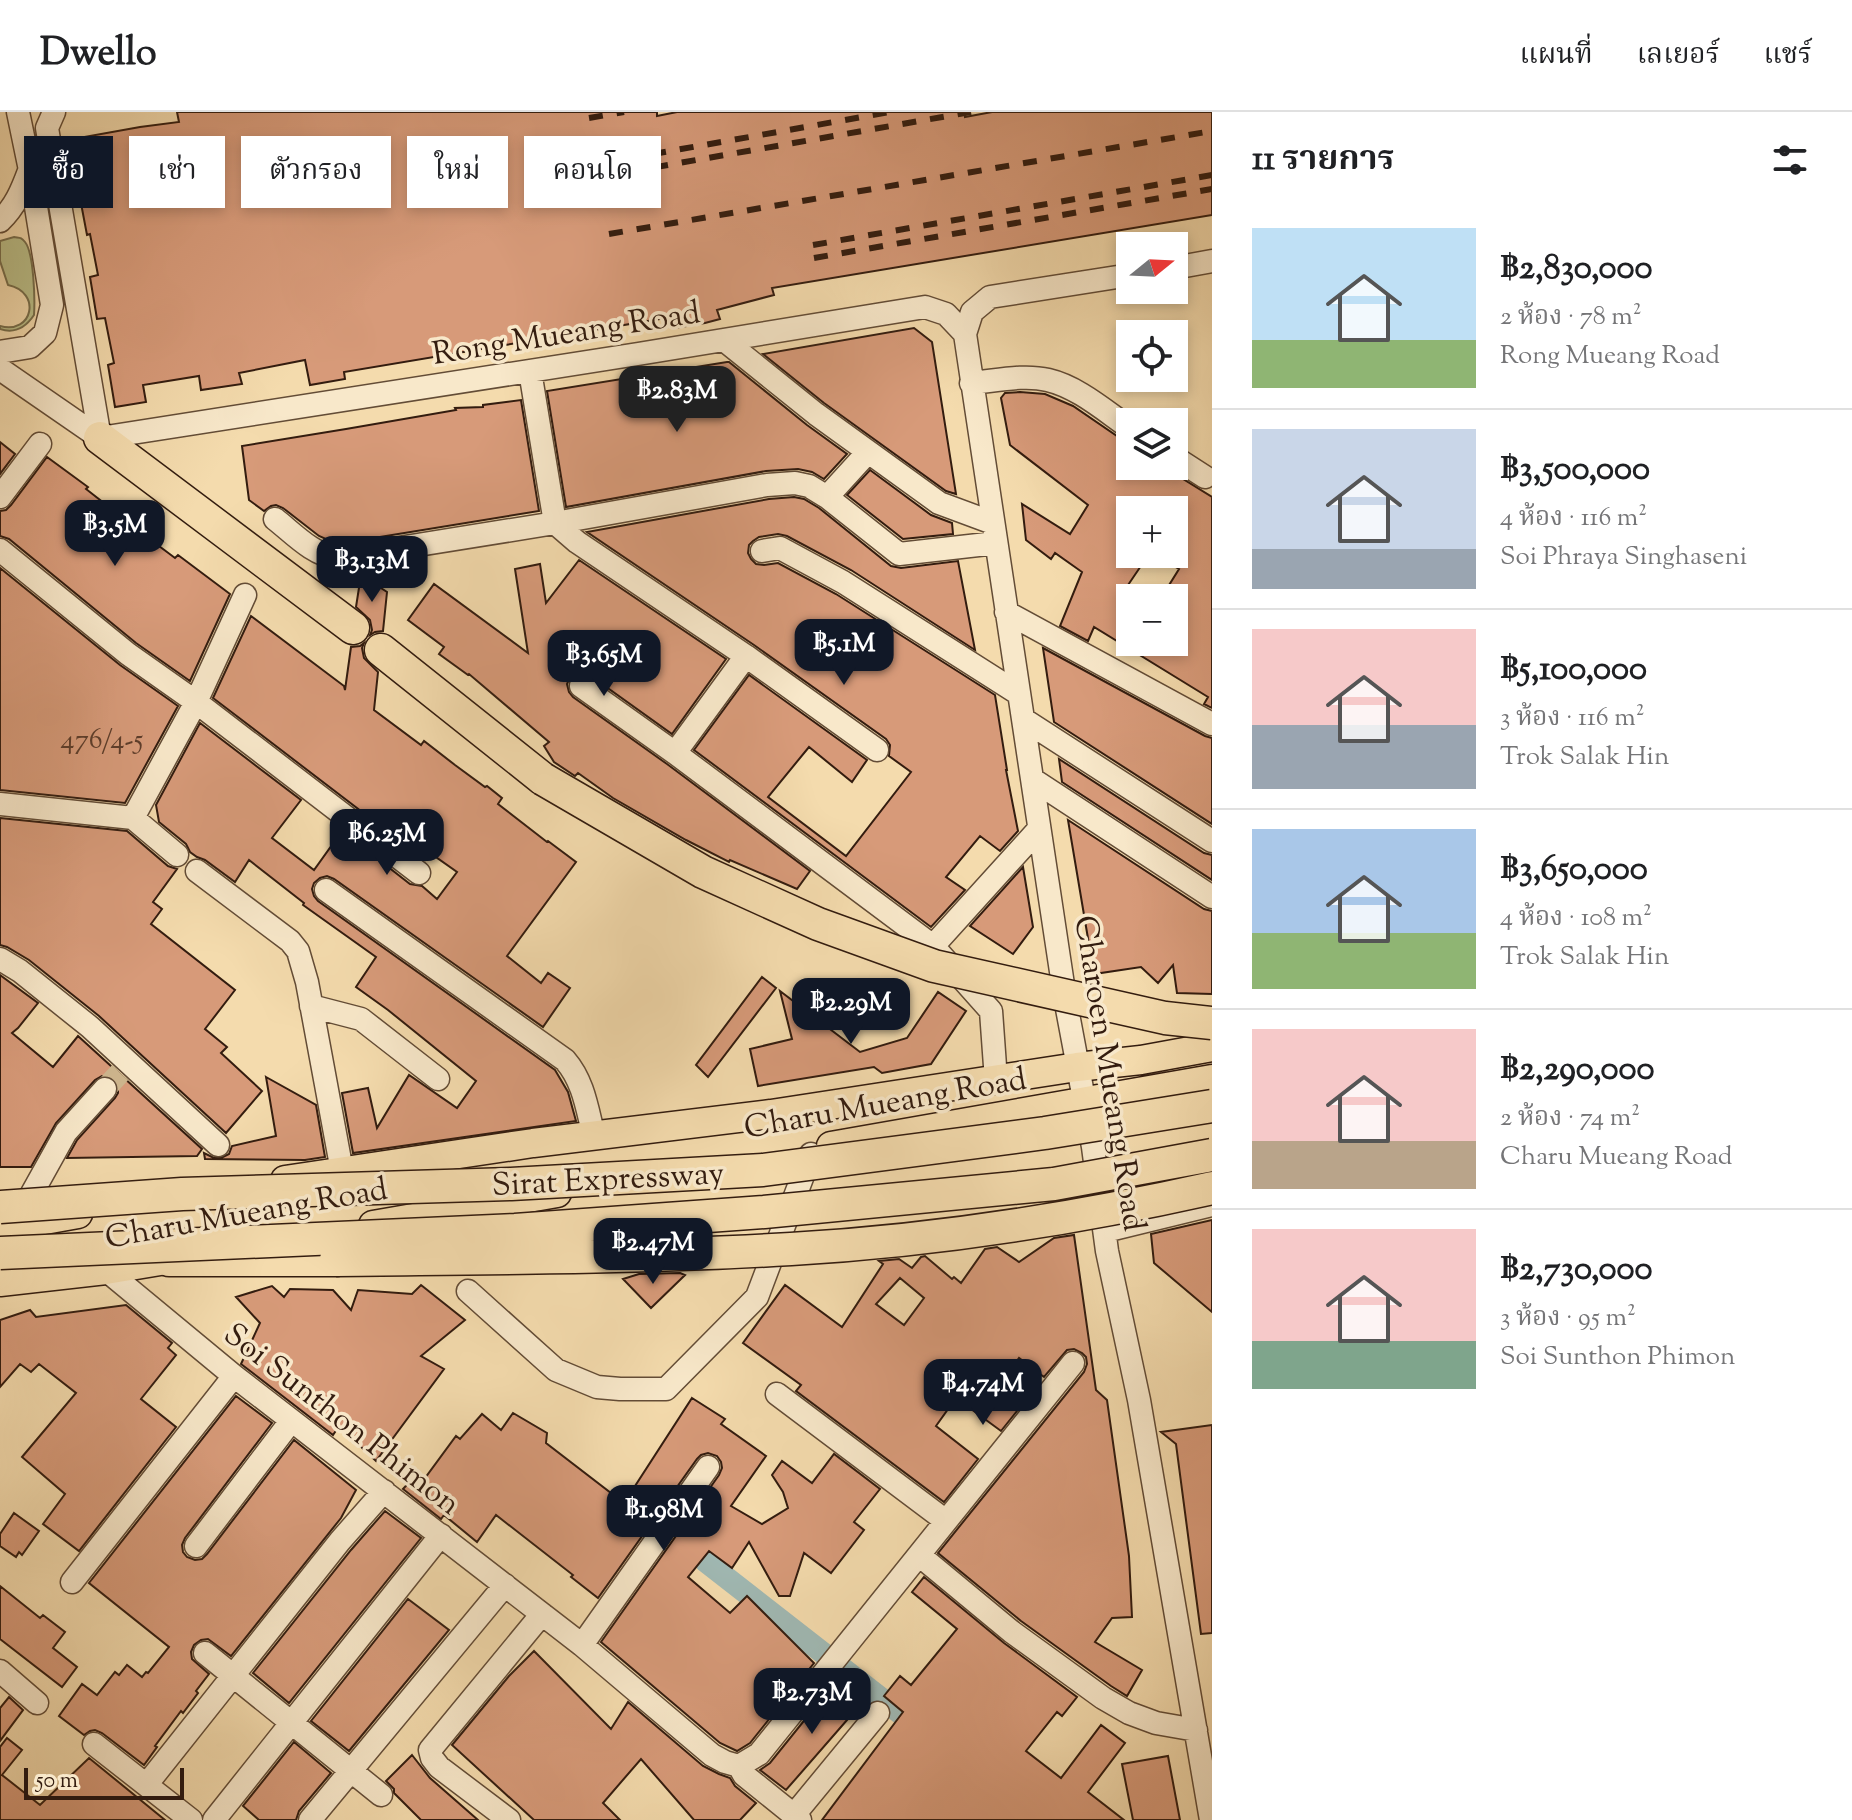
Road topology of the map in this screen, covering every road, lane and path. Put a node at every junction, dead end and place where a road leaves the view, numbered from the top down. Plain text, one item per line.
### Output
1 (18, 112) edge
2 (54, 112) edge
3 (24, 141) edge
4 (24, 186) edge
5 (36, 208) edge
6 (0, 221) edge
7 (1212, 261) edge
8 (1188, 265) edge
9 (1116, 277) edge
10 (965, 334) junction
11 (724, 340) junction
12 (0, 352) edge
13 (0, 369) edge
14 (530, 371) junction
15 (971, 383) junction
16 (1116, 419) edge
17 (100, 438) junction
18 (40, 444) dead end
19 (868, 452) junction
20 (1188, 466) edge
21 (1205, 477) dead end
22 (0, 497) edge
23 (827, 497) junction
24 (275, 519) dead end
25 (555, 523) junction
26 (995, 533) junction
27 (0, 550) edge
28 (762, 551) dead end
29 (245, 595) dead end
30 (1006, 612) junction
31 (353, 628) dead end
32 (381, 650) dead end
33 (746, 656) junction
34 (581, 686) dead end
35 (1019, 694) junction
36 (196, 702) junction
37 (1023, 719) junction
38 (1212, 724) edge
39 (877, 750) dead end
40 (675, 753) junction
41 (1032, 779) junction
42 (0, 804) edge
43 (133, 818) junction
44 (1039, 829) junction
45 (1212, 841) edge
46 (177, 855) dead end
47 (197, 871) dead end
48 (419, 873) dead end
49 (326, 890) dead end
50 (1212, 897) edge
51 (933, 946) junction
52 (0, 959) edge
53 (311, 1006) junction
54 (1212, 1023) edge
55 (1212, 1047) edge
56 (1077, 1067) junction
57 (438, 1079) dead end
58 (1212, 1079) edge
59 (996, 1080) junction
60 (105, 1089) tunnel mouth
61 (1083, 1103) junction
62 (1212, 1106) edge
63 (594, 1136) junction
64 (218, 1145) dead end
65 (813, 1149) junction
66 (1212, 1155) edge
67 (342, 1171) junction
68 (1212, 1188) edge
69 (1212, 1205) edge
70 (4, 1228) edge
71 (1105, 1231) junction
72 (169, 1260) junction
73 (106, 1270) junction
74 (0, 1282) edge
75 (468, 1291) dead end
76 (1073, 1363) dead end
77 (234, 1376) junction
78 (777, 1394) dead end
79 (291, 1421) junction
80 (708, 1467) dead end
81 (384, 1491) junction
82 (946, 1521) junction
83 (441, 1535) junction
84 (196, 1546) dead end
85 (919, 1555) junction
86 (72, 1582) dead end
87 (505, 1585) junction
88 (542, 1614) junction
89 (582, 1645) junction
90 (205, 1653) dead end
91 (0, 1671) edge
92 (233, 1676) junction
93 (37, 1703) dead end
94 (878, 1713) dead end
95 (292, 1723) junction
96 (1196, 1730) junction
97 (94, 1744) dead end
98 (1207, 1759) edge
99 (739, 1766) junction
100 (349, 1771) junction
101 (147, 1784) junction
102 (381, 1795) dead end
103 (797, 1817) edge
104 (191, 1820) edge
105 (214, 1820) edge
106 (310, 1820) edge
107 (509, 1820) edge
108 (1211, 1820) edge

1 - 3 street
2 - 17 street
4 - 6 street
5 - 12 street
7 - 8 street
9 - 10 street
10 - 11 street, Rong Mueang Road
10 - 15 street, Charoen Mueang Road
11 - 14 street, Rong Mueang Road
11 - 19 street
13 - 17 street
14 - 17 street, Rong Mueang Road
14 - 25 street
15 - 16 street
15 - 26 street, Charoen Mueang Road
17 - 31 highway
18 - 22 street
19 - 23 street
19 - 26 street
20 - 21 street
23 - 25 street
23 - 26 street
24 - 25 street
25 - 33 street
26 - 30 street, Charoen Mueang Road
27 - 36 street
28 - 35 street
29 - 36 street
30 - 35 street, Charoen Mueang Road
30 - 38 street
32 - 54 highway, bridge
33 - 39 street
33 - 40 street
34 - 40 street
35 - 37 street, Charoen Mueang Road
36 - 43 street
36 - 48 street
37 - 41 street, Charoen Mueang Road
37 - 45 street
40 - 51 street
41 - 44 street, Charoen Mueang Road
41 - 50 street
42 - 43 street
43 - 46 street
44 - 51 street
44 - 56 street, Charoen Mueang Road
47 - 53 street
49 - 63 street
51 - 59 street
52 - 64 street
53 - 57 street
53 - 67 street
55 - 56 main road, Charu Mueang Road
56 - 59 main road, Charu Mueang Road
56 - 61 street, Charoen Mueang Road
58 - 61 main road, Charu Mueang Road
59 - 63 main road, Charu Mueang Road
60 - 70 street
61 - 65 main road, Charu Mueang Road
61 - 71 street, Charoen Mueang Road
62 - 70 highway, Sirat Expressway, bridge
63 - 67 main road, Charu Mueang Road
65 - 72 main road, Charu Mueang Road
65 - 75 street
66 - 70 highway, Sirat Expressway, bridge
67 - 70 main road, Charu Mueang Road
68 - 72 highway, bridge
69 - 71 street
71 - 96 street, Charoen Mueang Road
72 - 73 main road, Charu Mueang Road
73 - 74 main road, Charu Mueang Road
73 - 77 street, Soi Sunthon Phimon
76 - 82 street
77 - 79 street, Soi Sunthon Phimon
77 - 86 street
78 - 82 street
79 - 81 street, Soi Sunthon Phimon
79 - 84 street
80 - 89 street
81 - 83 street, Soi Sunthon Phimon
81 - 92 street
82 - 85 street
83 - 87 street, Soi Sunthon Phimon
83 - 95 street
85 - 96 street
85 - 99 street
87 - 88 street, Soi Sunthon Phimon
87 - 100 street
88 - 89 street, Soi Sunthon Phimon
88 - 107 street
89 - 99 street, Soi Sunthon Phimon
90 - 92 street
91 - 93 street
92 - 95 street
92 - 101 street
94 - 103 street
95 - 100 street
95 - 105 street
96 - 98 street, Charoen Mueang Road
97 - 101 street
98 - 108 street, Charoen Mueang Road
99 - 103 street, Soi Sunthon Phimon
100 - 102 street
100 - 106 street
101 - 104 street

